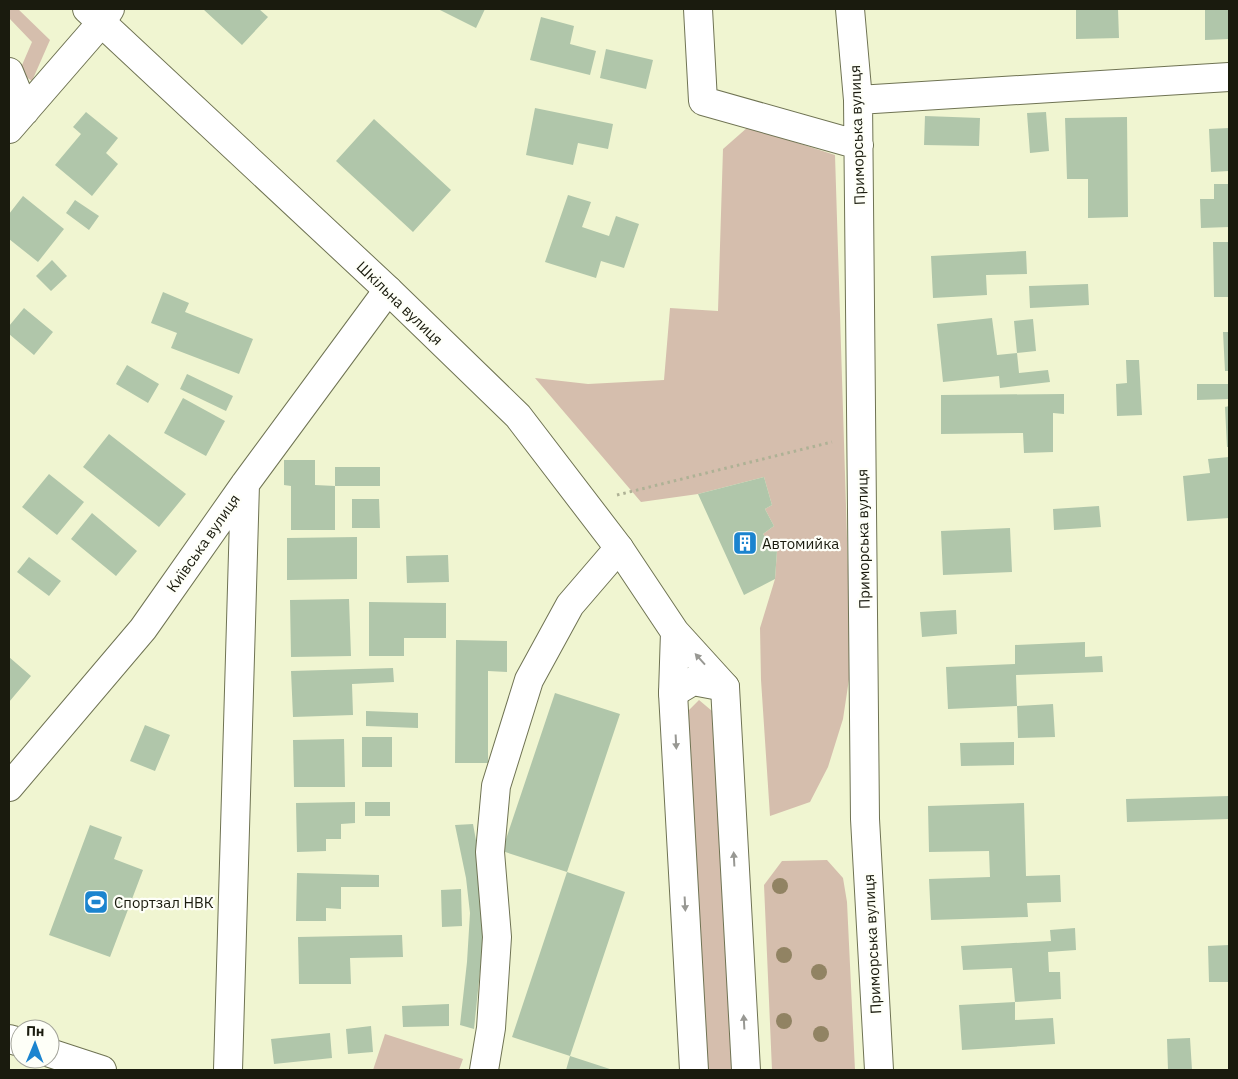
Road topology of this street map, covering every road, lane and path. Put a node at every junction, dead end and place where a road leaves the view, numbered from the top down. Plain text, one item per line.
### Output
1 (698, 9) edge
2 (850, 9) edge
3 (99, 13) edge
4 (9, 72) edge
5 (1229, 78) edge
6 (858, 100) junction
7 (17, 120) edge
8 (859, 145) junction
9 (388, 290) junction
10 (862, 435) junction
11 (245, 484) junction
12 (584, 503) junction
13 (618, 548) junction
14 (675, 632) junction
15 (724, 687) junction
16 (674, 693) junction
17 (9, 787) edge
18 (60, 1056) edge
19 (102, 1070) edge
20 (228, 1070) edge
21 (484, 1070) edge
22 (694, 1070) edge
23 (746, 1070) edge
24 (879, 1070) edge

1 - 8 street
2 - 6 street, Приморська вулиця
3 - 7 street
3 - 9 street, Шкільна вулиця
4 - 7 street
5 - 6 street
6 - 8 street, Приморська вулиця
8 - 10 street, Приморська вулиця
9 - 11 street, Київська вулиця
9 - 12 street, Шкільна вулиця
10 - 12 path
10 - 24 street, Приморська вулиця
11 - 17 street, Київська вулиця
11 - 20 street
12 - 13 street, Шкільна вулиця
13 - 14 street, Шкільна вулиця
13 - 21 street
15 -> 14 street, Шкільна вулиця
14 - 16 street
15 - 16 street
23 -> 15 street
16 -> 22 street
18 - 19 street

